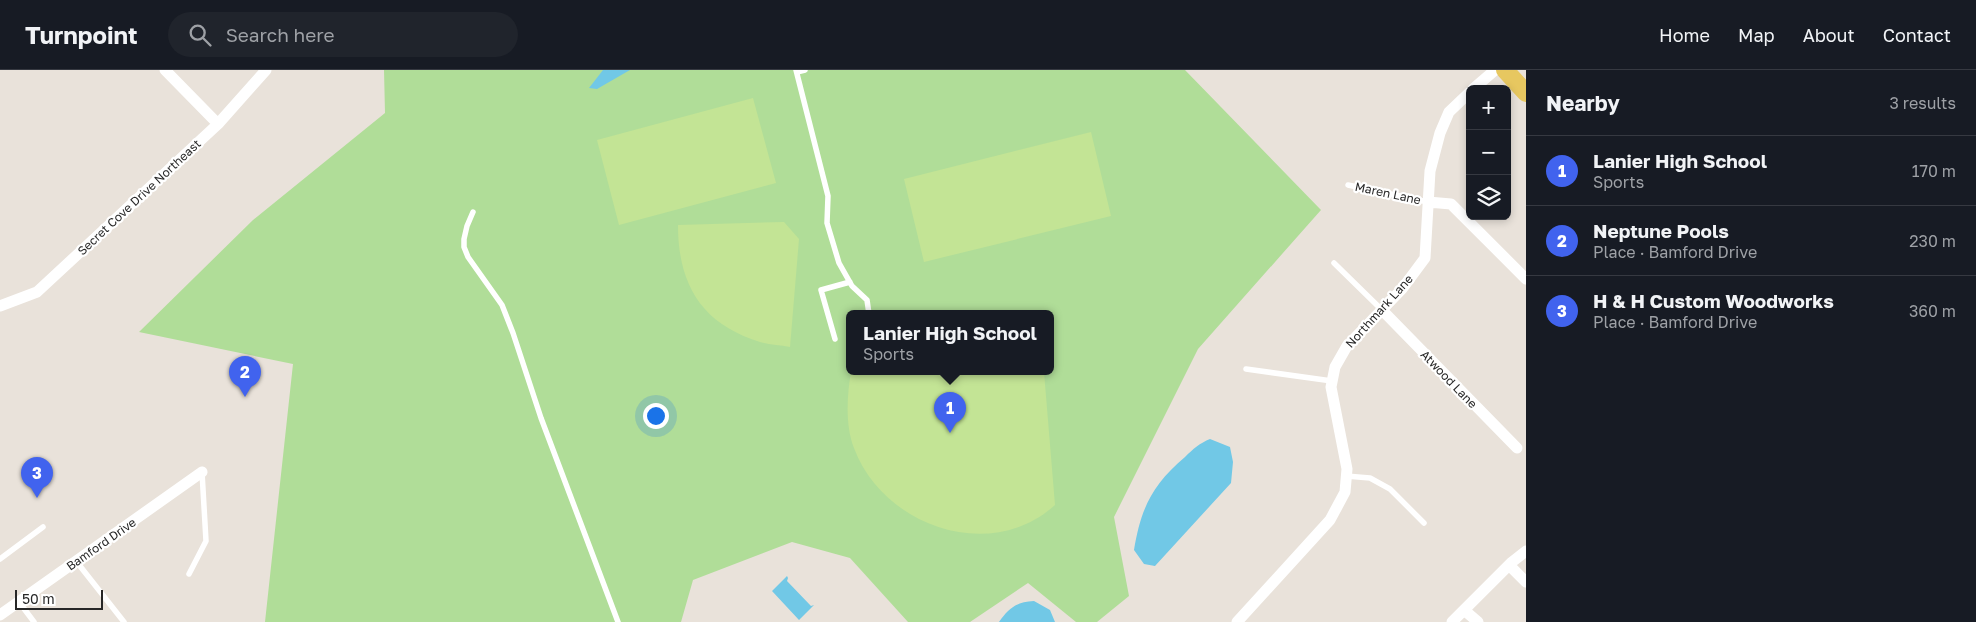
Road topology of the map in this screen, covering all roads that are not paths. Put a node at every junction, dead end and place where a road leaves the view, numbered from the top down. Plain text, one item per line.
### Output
1 (165, 70) edge
2 (266, 70) edge
3 (805, 70) edge
4 (1495, 70) edge
5 (1505, 70) edge
6 (796, 71) edge
7 (1478, 85) edge
8 (1526, 93) edge
9 (1466, 96) edge
10 (218, 124) junction
11 (1348, 185) dead end
12 (1428, 202) junction
13 (473, 212) dead end
14 (1334, 263) dead end
15 (1526, 280) edge
16 (850, 282) junction
17 (0, 306) edge
18 (868, 310) edge
19 (1382, 310) junction
20 (835, 339) dead end
21 (1246, 369) dead end
22 (1332, 381) junction
23 (1517, 448) dead end
24 (202, 472) joint
25 (1346, 476) junction
26 (1424, 523) dead end
27 (43, 527) dead end
28 (1526, 551) edge
29 (0, 559) edge
30 (76, 561) junction
31 (1508, 565) junction
32 (189, 574) dead end
33 (1526, 582) edge
34 (19, 602) junction
35 (1464, 610) junction
36 (0, 615) edge
37 (34, 622) edge
38 (124, 622) edge
39 (618, 622) edge
40 (1237, 622) edge
41 (1452, 622) edge
42 (1478, 622) edge

1 - 10 street
2 - 10 street, Secret Cove Drive Northeast
3 - 6 lane
4 - 7 street
5 - 8 main road
6 - 16 lane
9 - 12 street, Northmark Lane
10 - 17 street, Secret Cove Drive Northeast
11 - 12 lane, Maren Lane
12 - 15 street
12 - 19 street, Northmark Lane
13 - 39 lane
14 - 19 lane
16 - 18 lane
16 - 20 lane
19 - 22 street, Northmark Lane
19 - 23 street, Atwood Lane
21 - 22 lane
22 - 25 street, Northmark Lane
24 - 30 street, Bamford Drive
24 - 32 lane
25 - 26 lane
25 - 40 street, Northmark Lane
27 - 29 lane
28 - 31 street
30 - 34 street, Bamford Drive
30 - 38 lane
31 - 33 street
31 - 35 street
34 - 36 street, Bamford Drive
34 - 37 lane
35 - 41 street
35 - 42 street

